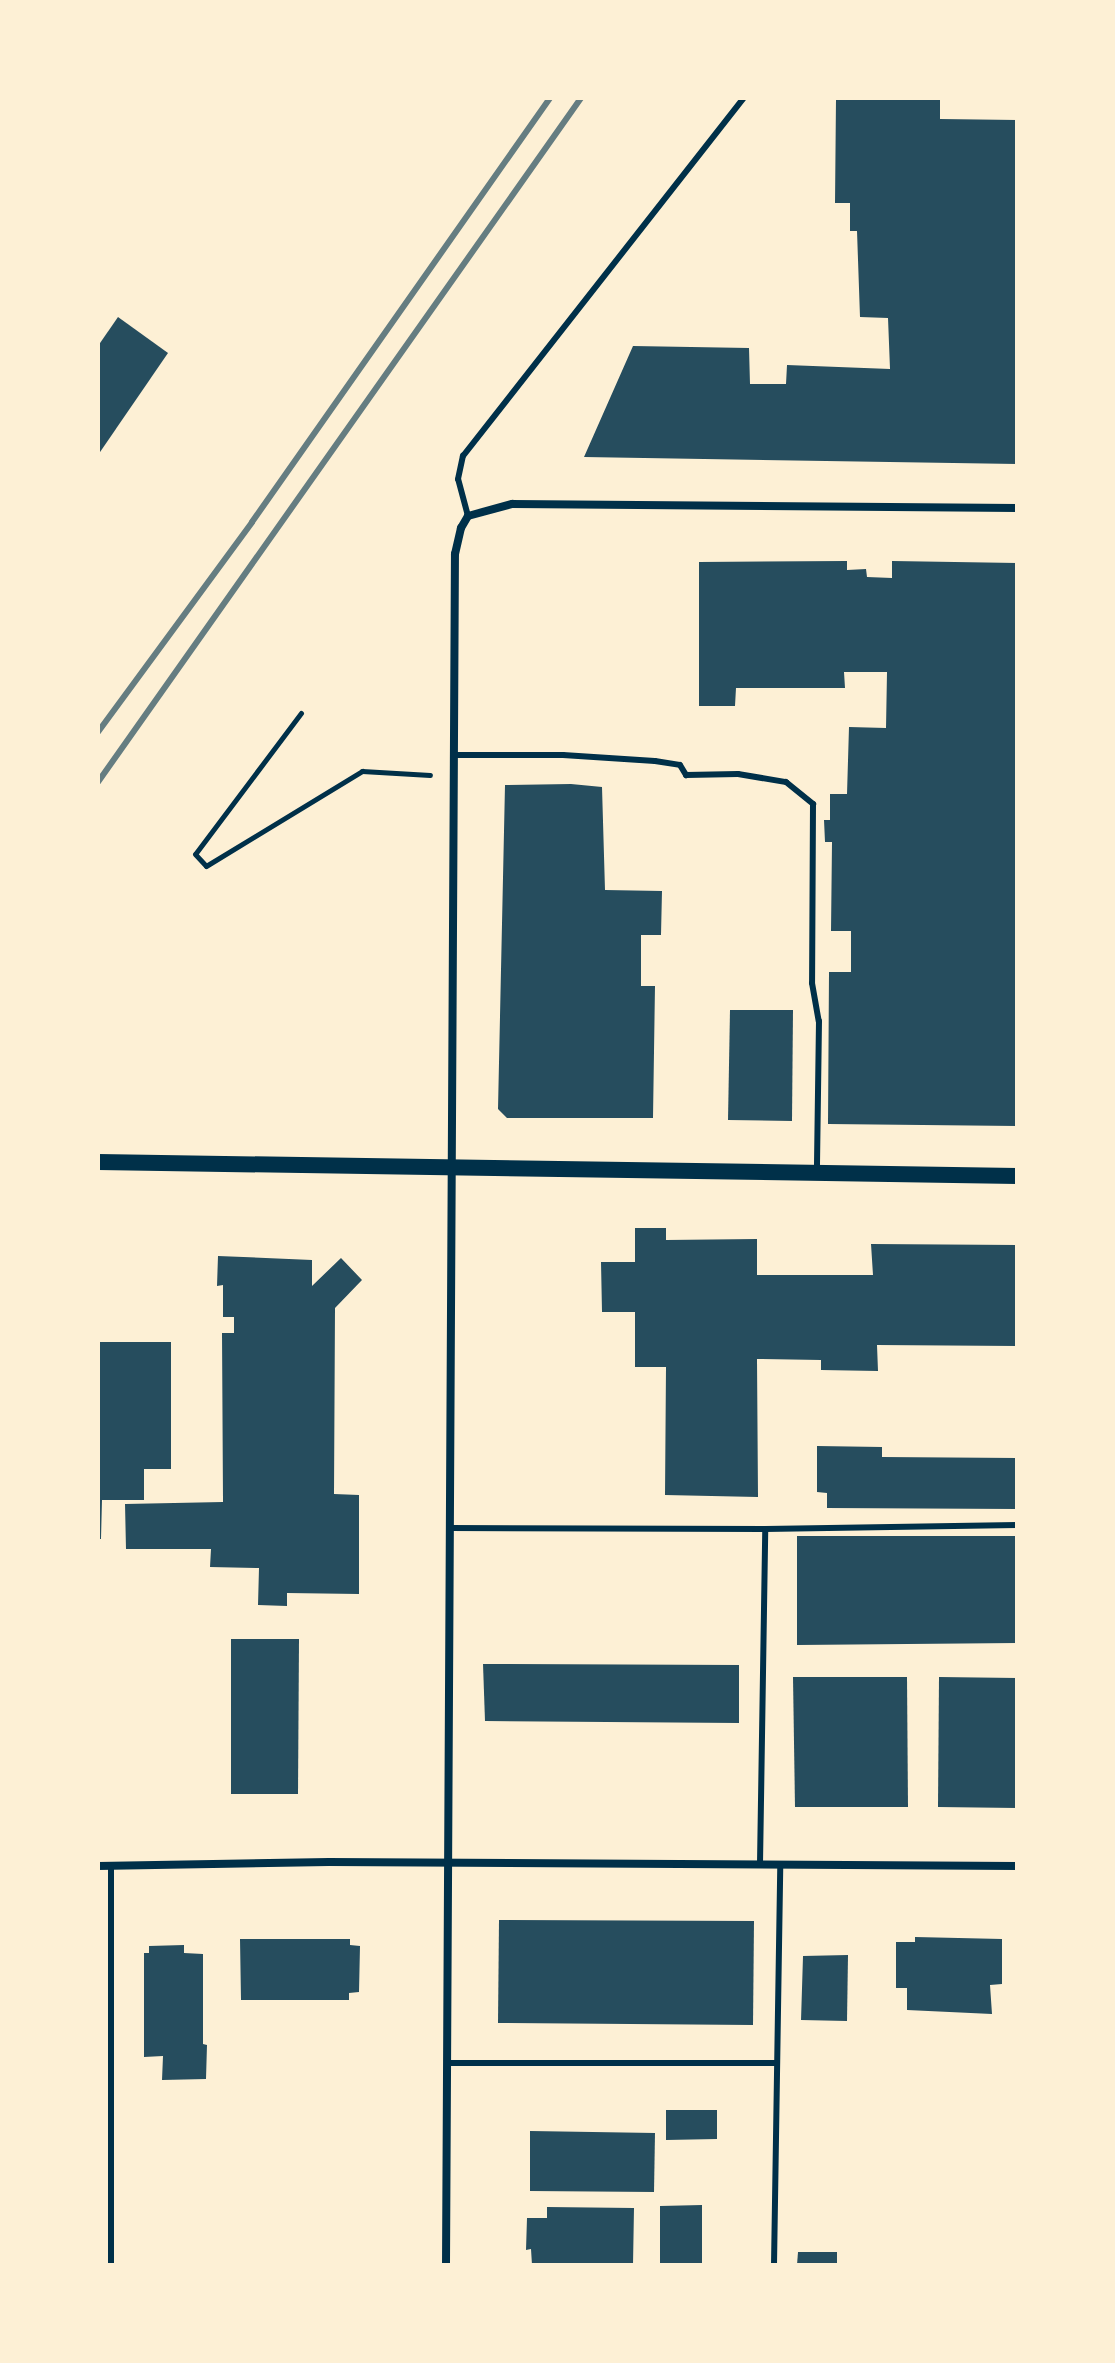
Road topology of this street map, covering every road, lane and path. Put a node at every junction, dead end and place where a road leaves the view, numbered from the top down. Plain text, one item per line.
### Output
1 (744, 98) edge
2 (1017, 508) edge
3 (468, 516) junction
4 (301, 713) dead end
5 (454, 755) junction
6 (454, 776) junction
7 (98, 1162) edge
8 (451, 1168) junction
9 (817, 1172) junction
10 (1017, 1176) edge
11 (1017, 1525) edge
12 (450, 1528) junction
13 (765, 1529) junction
14 (448, 1862) junction
15 (760, 1864) junction
16 (780, 1864) junction
17 (98, 1866) edge
18 (111, 1866) junction
19 (1017, 1866) edge
20 (447, 2063) junction
21 (777, 2063) junction
22 (111, 2265) edge
23 (446, 2265) edge
24 (774, 2265) edge

1 - 3 lane
2 - 3 street
3 - 5 street
4 - 6 path
5 - 6 street
5 - 9 lane
6 - 8 street
7 - 8 main road
8 - 9 main road
8 - 12 street
9 - 10 main road
11 - 13 lane
12 - 13 lane
12 - 14 street
13 - 15 lane
14 - 15 street
14 - 18 street
14 - 20 street
15 - 16 street
16 - 19 street
16 - 21 lane
17 - 18 street
18 - 22 lane
20 - 21 lane
20 - 23 street
21 - 24 lane

